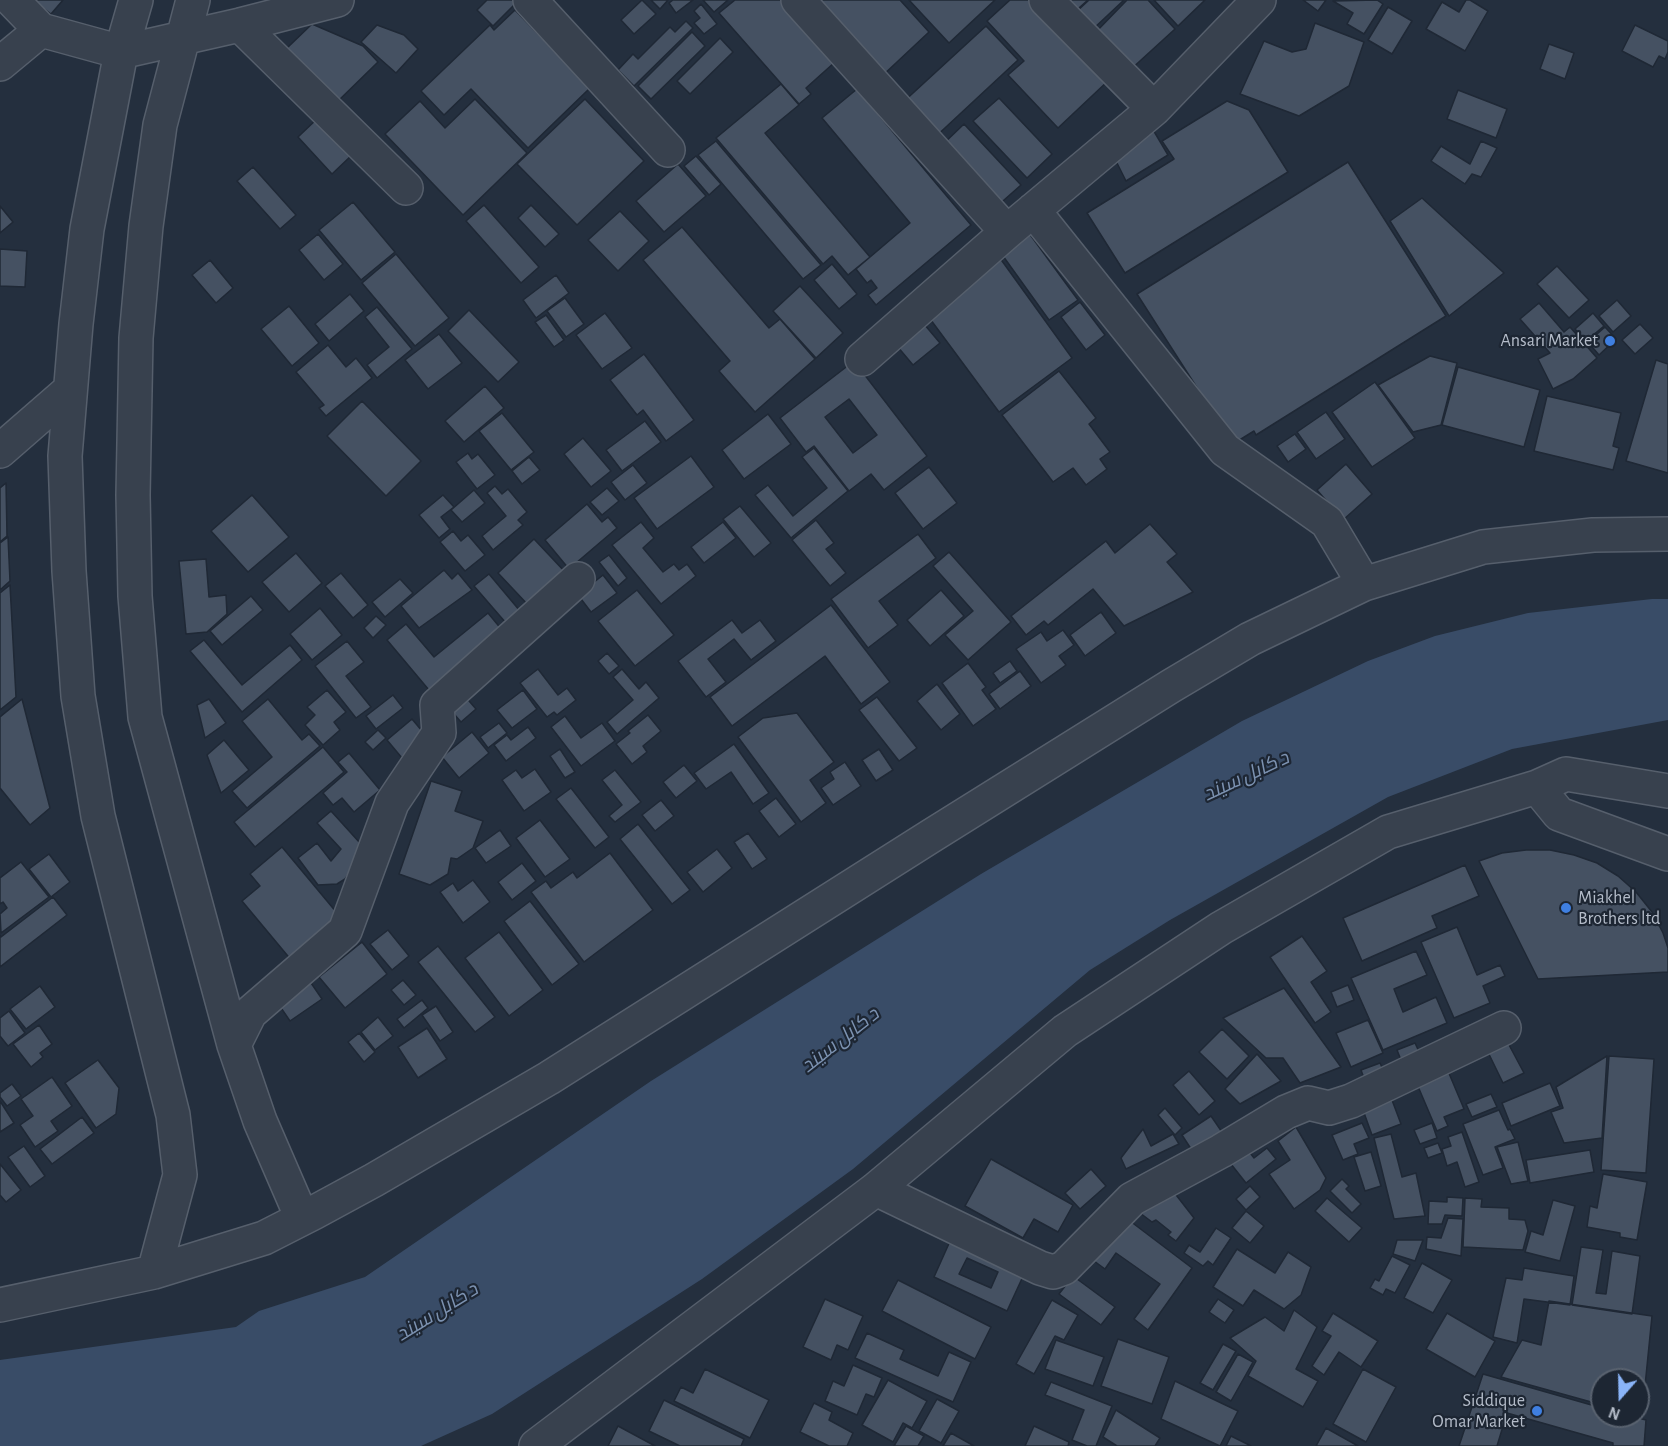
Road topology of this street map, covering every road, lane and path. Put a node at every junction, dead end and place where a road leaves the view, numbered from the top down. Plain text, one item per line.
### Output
1 (12, 0) edge
2 (136, 0) edge
3 (193, 0) edge
4 (337, 0) edge
5 (530, 0) edge
6 (798, 0) edge
7 (1046, 0) edge
8 (1259, 0) edge
9 (240, 25) junction
10 (41, 30) junction
11 (182, 39) junction
12 (121, 52) junction
13 (0, 64) edge
14 (1154, 109) junction
15 (668, 150) dead end
16 (406, 188) dead end
17 (1033, 210) junction
18 (1007, 232) junction
19 (862, 359) dead end
20 (70, 390) junction
21 (0, 451) edge
22 (1668, 534) edge
23 (578, 579) dead end
24 (1364, 584) junction
25 (1538, 787) junction
26 (1668, 791) edge
27 (1668, 854) edge
28 (1504, 1028) dead end
29 (234, 1045) junction
30 (876, 1189) junction
31 (302, 1218) junction
32 (154, 1272) junction
33 (0, 1305) edge
34 (536, 1446) edge

1 - 10 street
2 - 12 street
3 - 11 street
4 - 9 street
5 - 15 street
6 - 18 street
7 - 14 street
8 - 14 street
9 - 11 street
9 - 16 street
10 - 12 street
10 - 13 street
11 - 12 street
11 - 29 street
12 - 20 street
14 - 17 street
17 - 18 street
17 - 24 street
18 - 19 street
20 - 21 street
20 - 32 street
22 - 24 street
23 - 29 street
24 - 31 street
25 - 26 street
25 - 27 street
25 - 30 street
28 - 30 street
29 - 31 street
30 - 34 street
31 - 32 street
32 - 33 street

